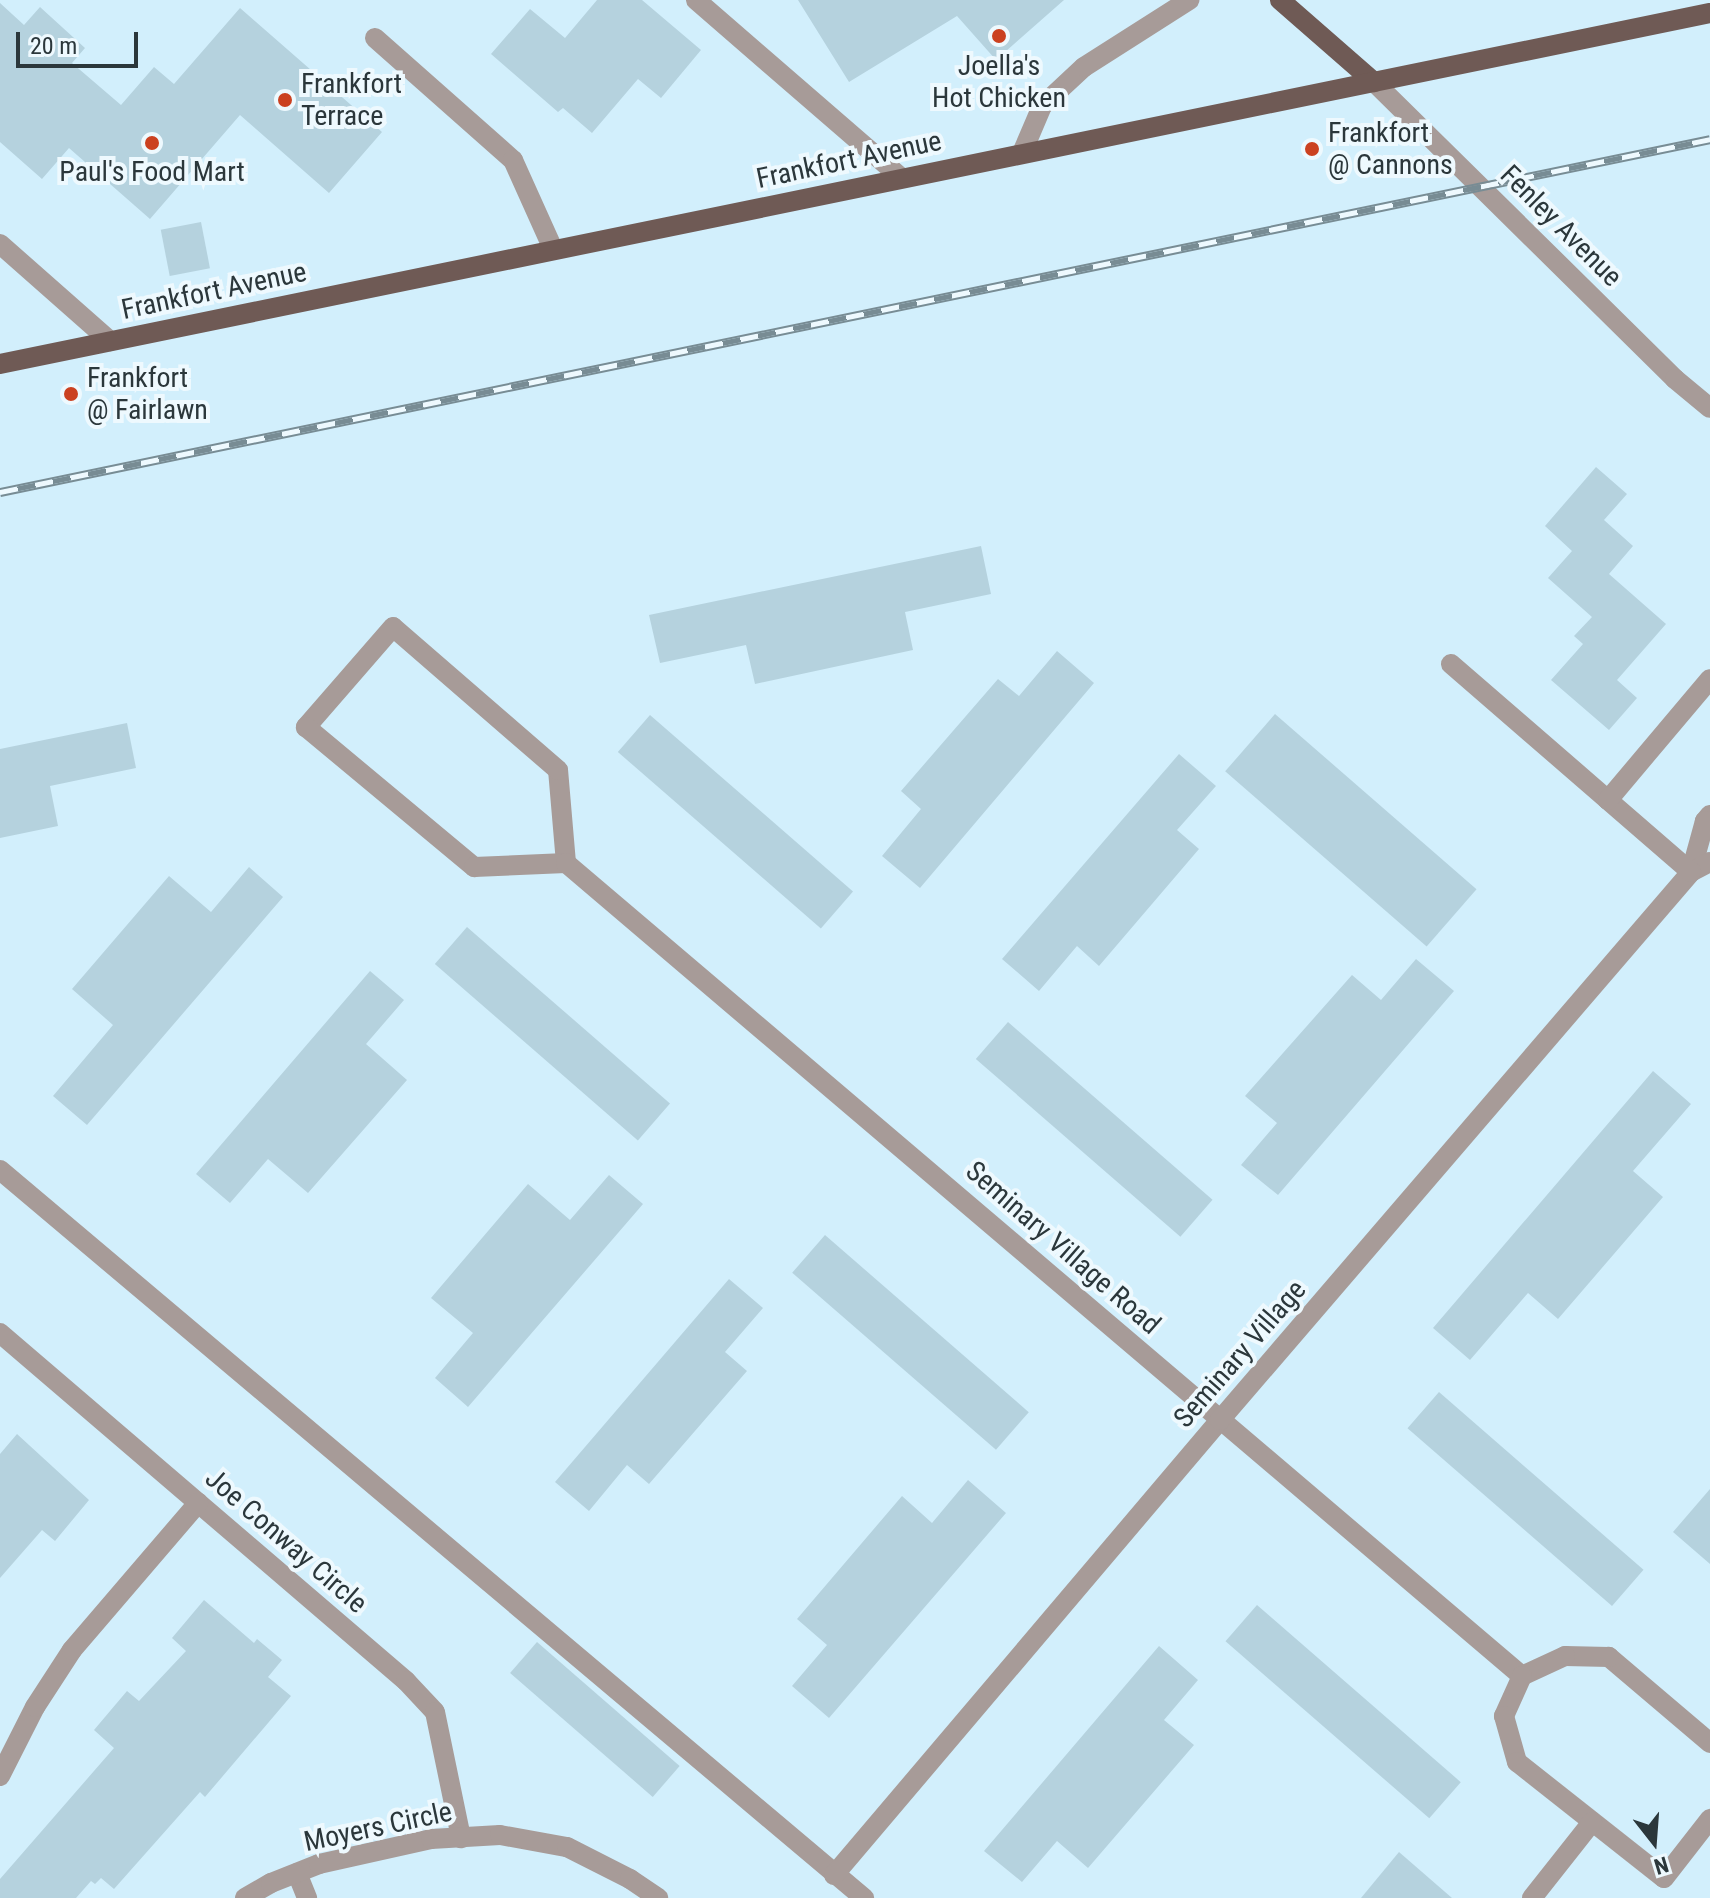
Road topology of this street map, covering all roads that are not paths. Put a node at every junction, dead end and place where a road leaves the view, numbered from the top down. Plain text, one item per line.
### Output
1 (696, 0) edge
2 (1189, 0) edge
3 (1280, 0) edge
4 (1710, 13) edge
5 (375, 38) dead end
6 (1374, 82) junction
7 (1022, 153) junction
8 (900, 177) junction
9 (0, 244) edge
10 (553, 249) junction
11 (110, 341) junction
12 (0, 364) edge
13 (1710, 408) edge
14 (1451, 664) dead end
15 (1707, 688) edge
16 (1608, 800) junction
17 (1710, 815) edge
18 (1710, 862) edge
19 (566, 863) junction
20 (1691, 872) junction
21 (0, 1170) edge
22 (0, 1333) edge
23 (1220, 1420) junction
24 (198, 1503) junction
25 (1522, 1676) junction
26 (1710, 1743) edge
27 (0, 1776) edge
28 (1710, 1819) edge
29 (1592, 1822) junction
30 (461, 1838) junction
31 (297, 1873) junction
32 (834, 1875) junction
33 (652, 1896) edge
34 (245, 1898) edge
35 (307, 1898) edge
36 (864, 1898) edge
37 (1532, 1898) edge

1 - 8 street
2 - 7 street
3 - 6 main road
4 - 6 main road, Frankfort Avenue
5 - 10 street
6 - 7 main road, Frankfort Avenue
6 - 13 street, Fenley Avenue
7 - 8 main road, Frankfort Avenue
8 - 10 main road, Frankfort Avenue
9 - 11 street
10 - 11 main road, Frankfort Avenue
11 - 12 main road, Frankfort Avenue
14 - 16 street
15 - 16 street
16 - 20 street
17 - 20 street, Seminary Village
18 - 20 street, Seminary Village
19 - 19 street
19 - 23 street, Seminary Village Road
20 - 23 street, Seminary Village
21 - 32 street
22 - 24 street, Joe Conway Circle
23 - 25 street, Seminary Village Road
23 - 32 street, Seminary Village
24 - 27 street
24 - 30 street, Joe Conway Circle
25 - 26 street
25 - 29 street
28 - 29 street
29 - 37 street
30 - 31 street, Moyers Circle
30 - 33 street, Moyers Circle
31 - 34 street, Moyers Circle
31 - 35 street
32 - 36 street

